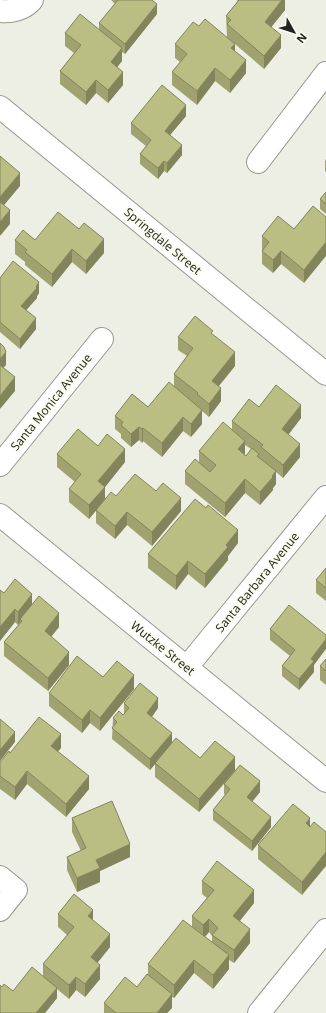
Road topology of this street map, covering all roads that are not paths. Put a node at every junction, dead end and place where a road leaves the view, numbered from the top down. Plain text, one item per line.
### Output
1 (29, 3) edge
2 (0, 11) edge
3 (326, 73) edge
4 (0, 107) edge
5 (258, 162) dead end
6 (102, 339) dead end
7 (326, 374) edge
8 (0, 465) edge
9 (326, 497) edge
10 (0, 515) edge
11 (187, 667) junction
12 (326, 781) edge
13 (8, 884) edge
14 (0, 910) edge
15 (326, 930) edge
16 (258, 1013) edge

1 - 2 street
3 - 5 street
4 - 7 street, Springdale Street
6 - 8 street, Santa Monica Avenue
9 - 11 street, Santa Barbara Avenue
10 - 11 street, Wutzke Street
11 - 12 street, Wutzke Street
13 - 14 street
15 - 16 street

